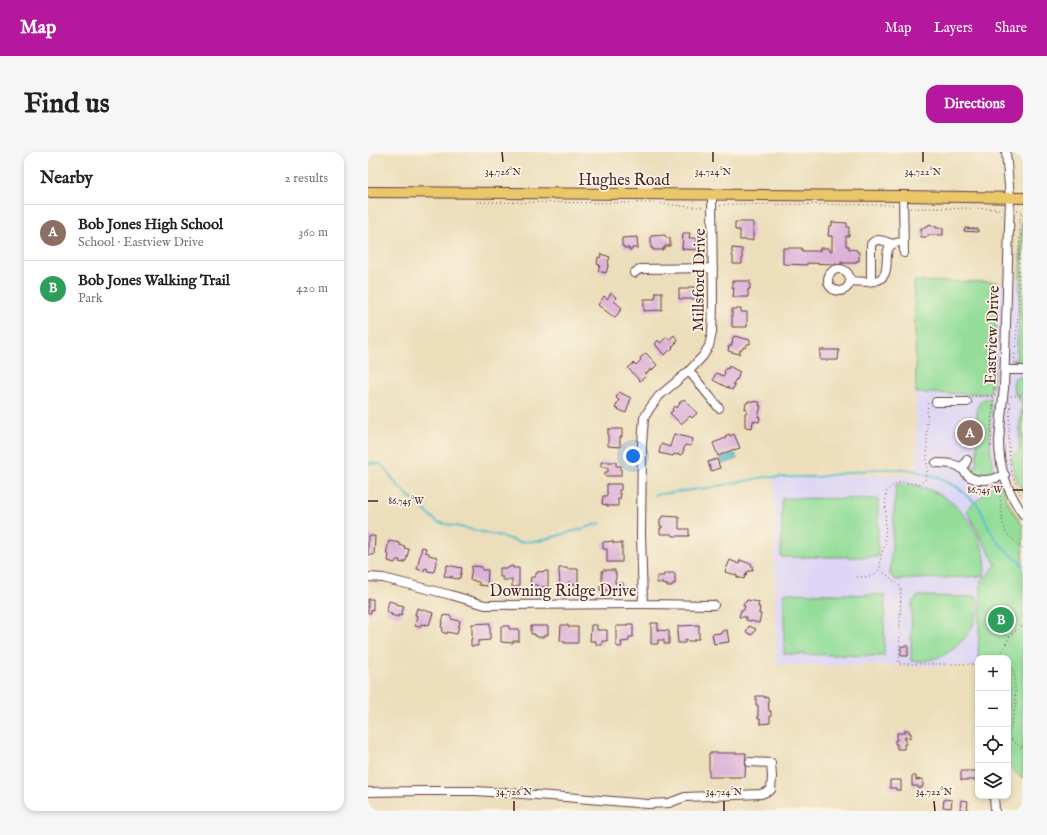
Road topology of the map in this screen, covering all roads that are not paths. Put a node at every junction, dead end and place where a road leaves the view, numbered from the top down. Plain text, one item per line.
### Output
1 (1006, 152) edge
2 (368, 192) edge
3 (712, 194) junction
4 (903, 196) junction
5 (1010, 197) junction
6 (1023, 198) edge
7 (903, 242) junction
8 (892, 244) junction
9 (904, 253) dead end
10 (713, 268) junction
11 (634, 273) dead end
12 (850, 281) dead end
13 (871, 281) junction
14 (1005, 370) junction
15 (1023, 370) edge
16 (689, 371) junction
17 (969, 399) road end
18 (934, 400) road end
19 (719, 408) dead end
20 (967, 460) dead end
21 (936, 463) dead end
22 (960, 467) junction
23 (1005, 475) junction
24 (1023, 514) edge
25 (368, 578) edge
26 (643, 604) junction
27 (714, 605) dead end
28 (750, 762) dead end
29 (368, 792) edge
30 (994, 799) edge
31 (995, 811) edge

1 - 5 street, Eastview Drive
2 - 3 main road, Hughes Road
3 - 4 main road, Hughes Road
3 - 10 street, Millsford Drive
4 - 5 main road, Hughes Road
4 - 7 street
5 - 6 main road, Hughes Road
5 - 14 street, Eastview Drive
7 - 8 street
7 - 9 street
8 - 13 street
8 - 13 street
10 - 11 street
10 - 16 street, Millsford Drive
12 - 13 street
14 - 15 street
14 - 23 street, Eastview Drive, bridge
16 - 19 street
16 - 26 street, Millsford Drive
17 - 18 street
20 - 22 street
21 - 22 street
22 - 23 street
23 - 24 street, Eastview Drive
25 - 26 street, Downing Ridge Drive
26 - 27 street, Downing Ridge Drive
28 - 29 street
30 - 31 street

